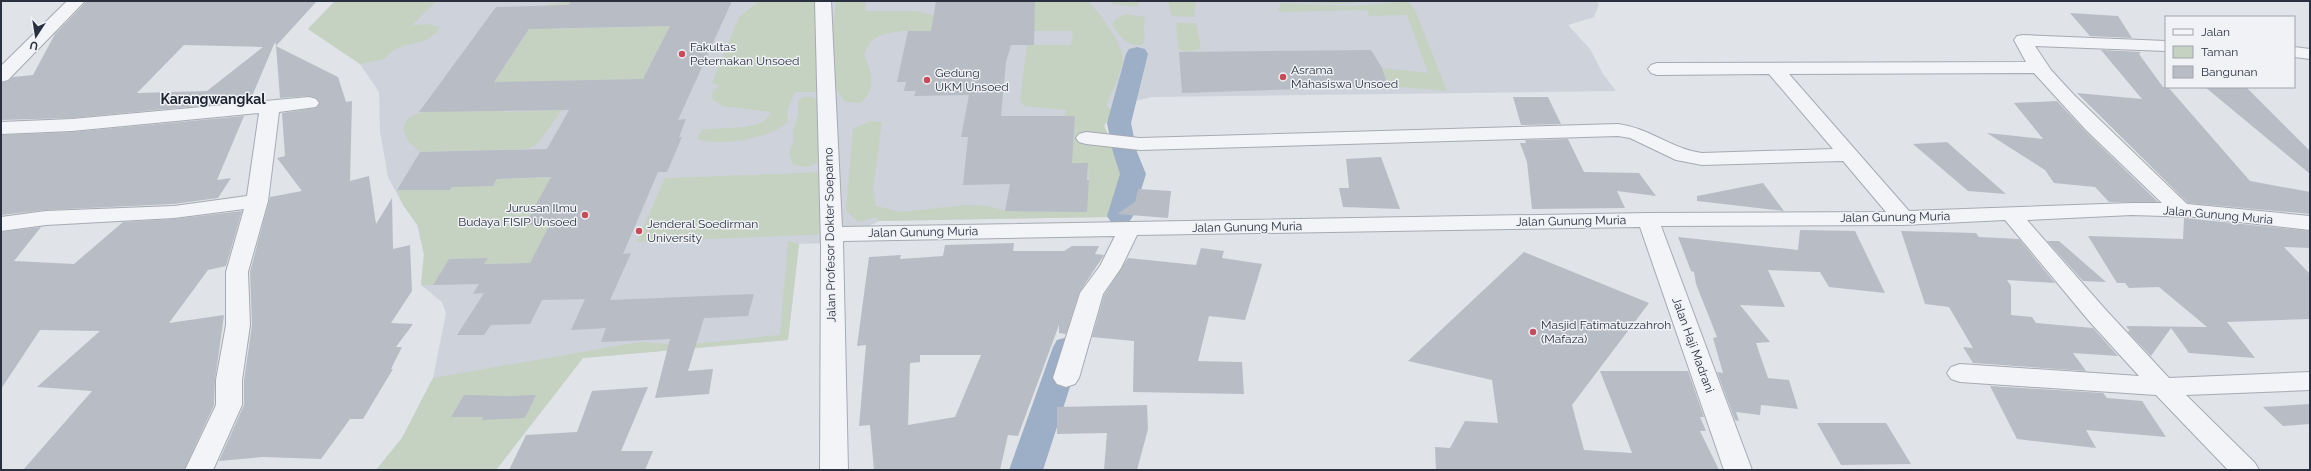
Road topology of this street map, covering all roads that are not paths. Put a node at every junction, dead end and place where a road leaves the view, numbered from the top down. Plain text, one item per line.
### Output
1 (77, 1) edge
2 (823, 1) edge
3 (2165, 46) edge
4 (2295, 52) edge
5 (2310, 54) edge
6 (19, 59) junction
7 (1, 60) edge
8 (1773, 67) junction
9 (2038, 67) junction
10 (1657, 69) dead end
11 (1, 76) edge
12 (309, 104) dead end
13 (270, 107) junction
14 (1, 128) edge
15 (1086, 138) dead end
16 (1850, 155) junction
17 (257, 201) junction
18 (2182, 210) junction
19 (2011, 214) junction
20 (1903, 218) junction
21 (1648, 220) junction
22 (2310, 223) edge
23 (1, 224) edge
24 (1127, 229) junction
25 (831, 234) junction
26 (1960, 373) dead end
27 (1066, 378) dead end
28 (2310, 381) edge
29 (2163, 387) junction
30 (199, 470) edge
31 (834, 470) edge
32 (1738, 470) edge
33 (2245, 470) edge

1 - 6 street
2 - 25 street, Jalan Profesor Dokter Soeparno
3 - 9 street
4 - 5 street
6 - 7 street
6 - 11 street
8 - 9 street
8 - 10 street
8 - 16 street
9 - 18 street
12 - 13 street
13 - 14 street
13 - 17 street
15 - 16 street
16 - 20 street
17 - 23 street
17 - 30 street
18 - 19 street, Jalan Gunung Muria
18 - 22 street, Jalan Gunung Muria
19 - 20 street, Jalan Gunung Muria
19 - 29 street
20 - 21 street, Jalan Gunung Muria
21 - 24 street, Jalan Gunung Muria
21 - 32 street, Jalan Haji Madrani
24 - 25 street, Jalan Gunung Muria
24 - 27 street
25 - 31 street, Jalan Profesor Dokter Soeparno
26 - 29 street
28 - 29 street
29 - 33 street

